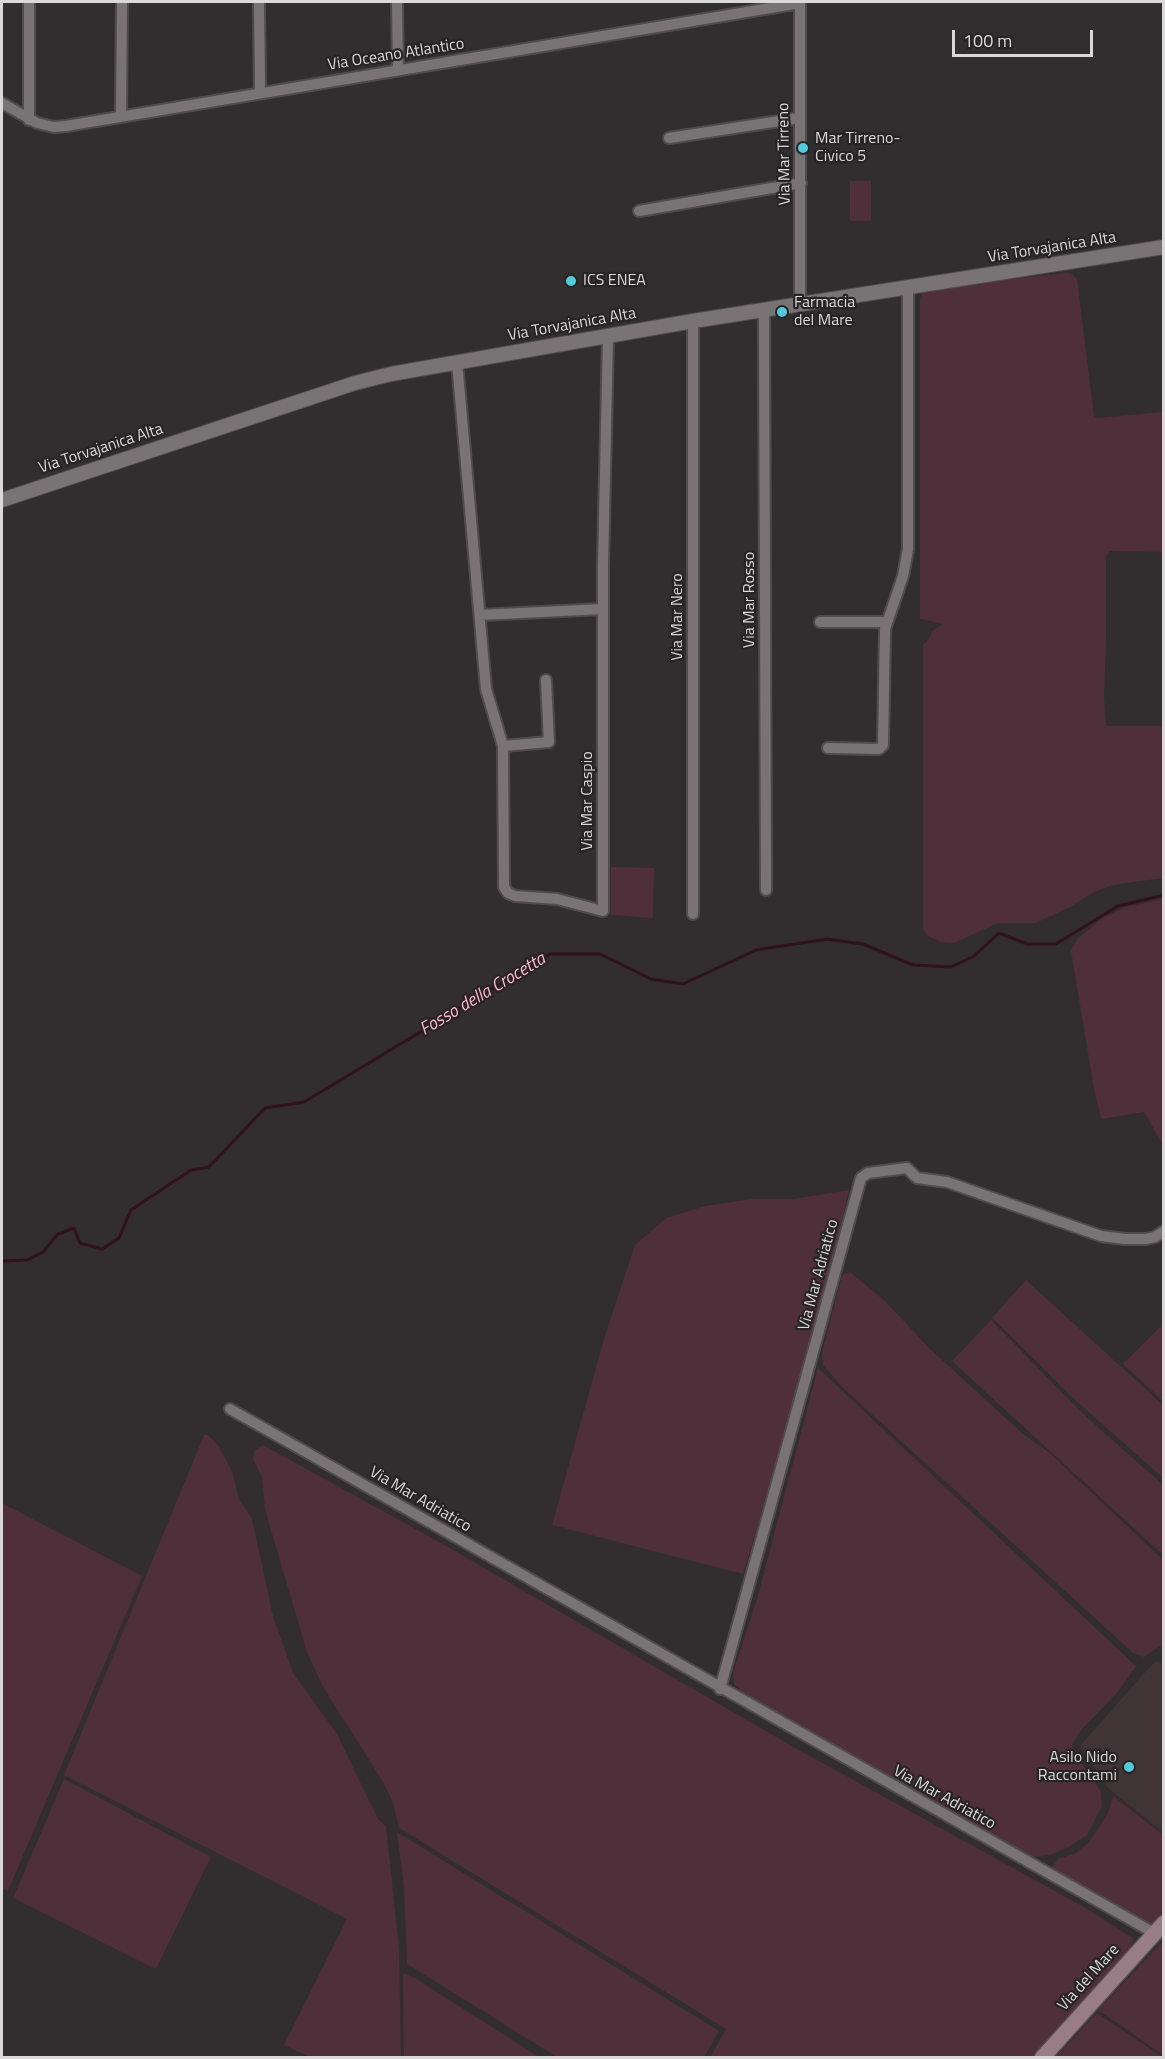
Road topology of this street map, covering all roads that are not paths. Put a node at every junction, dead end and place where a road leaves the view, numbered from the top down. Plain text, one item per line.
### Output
1 (29, 2) edge
2 (122, 2) edge
3 (259, 2) edge
4 (800, 2) edge
5 (397, 3) dead end
6 (398, 70) junction
7 (260, 92) junction
8 (2, 103) edge
9 (121, 116) junction
10 (799, 118) junction
11 (30, 120) junction
12 (669, 138) dead end
13 (801, 183) junction
14 (639, 211) dead end
15 (1164, 247) edge
16 (908, 288) junction
17 (800, 306) junction
18 (764, 310) junction
19 (693, 321) junction
20 (608, 336) junction
21 (457, 362) junction
22 (2, 500) edge
23 (603, 609) junction
24 (480, 615) junction
25 (820, 622) dead end
26 (886, 622) junction
27 (546, 680) dead end
28 (503, 746) junction
29 (828, 748) dead end
30 (766, 890) dead end
31 (693, 914) dead end
32 (1164, 1231) edge
33 (230, 1409) dead end
34 (720, 1689) junction
35 (1159, 1928) edge
36 (1042, 2058) edge

1 - 11 street
2 - 9 street
3 - 7 street
4 - 6 street, Via Oceano Atlantico
4 - 10 street, Via Mar Tirreno
5 - 6 street
6 - 7 street, Via Oceano Atlantico
7 - 9 street, Via Oceano Atlantico
8 - 11 street, Via Oceano Atlantico
9 - 11 street, Via Oceano Atlantico
10 - 12 street
10 - 13 street, Via Mar Tirreno
13 - 14 street
13 - 17 street, Via Mar Tirreno
15 - 16 street, Via Torvajanica Alta
16 - 17 street, Via Torvajanica Alta
16 - 26 street
17 - 18 street, Via Torvajanica Alta
18 - 19 street, Via Torvajanica Alta
18 - 30 street, Via Mar Rosso
19 - 20 street, Via Torvajanica Alta
19 - 31 street, Via Mar Nero
20 - 21 street, Via Torvajanica Alta
20 - 23 street, Via Mar Caspio
21 - 22 street, Via Torvajanica Alta
21 - 24 street
23 - 24 street
23 - 28 street, Via Mar Caspio
24 - 28 street
25 - 26 street
26 - 29 street
27 - 28 street
32 - 34 street, Via Mar Adriatico
33 - 34 street, Via Mar Adriatico
34 - 35 street, Via Mar Adriatico
35 - 36 main road, Via del Mare

